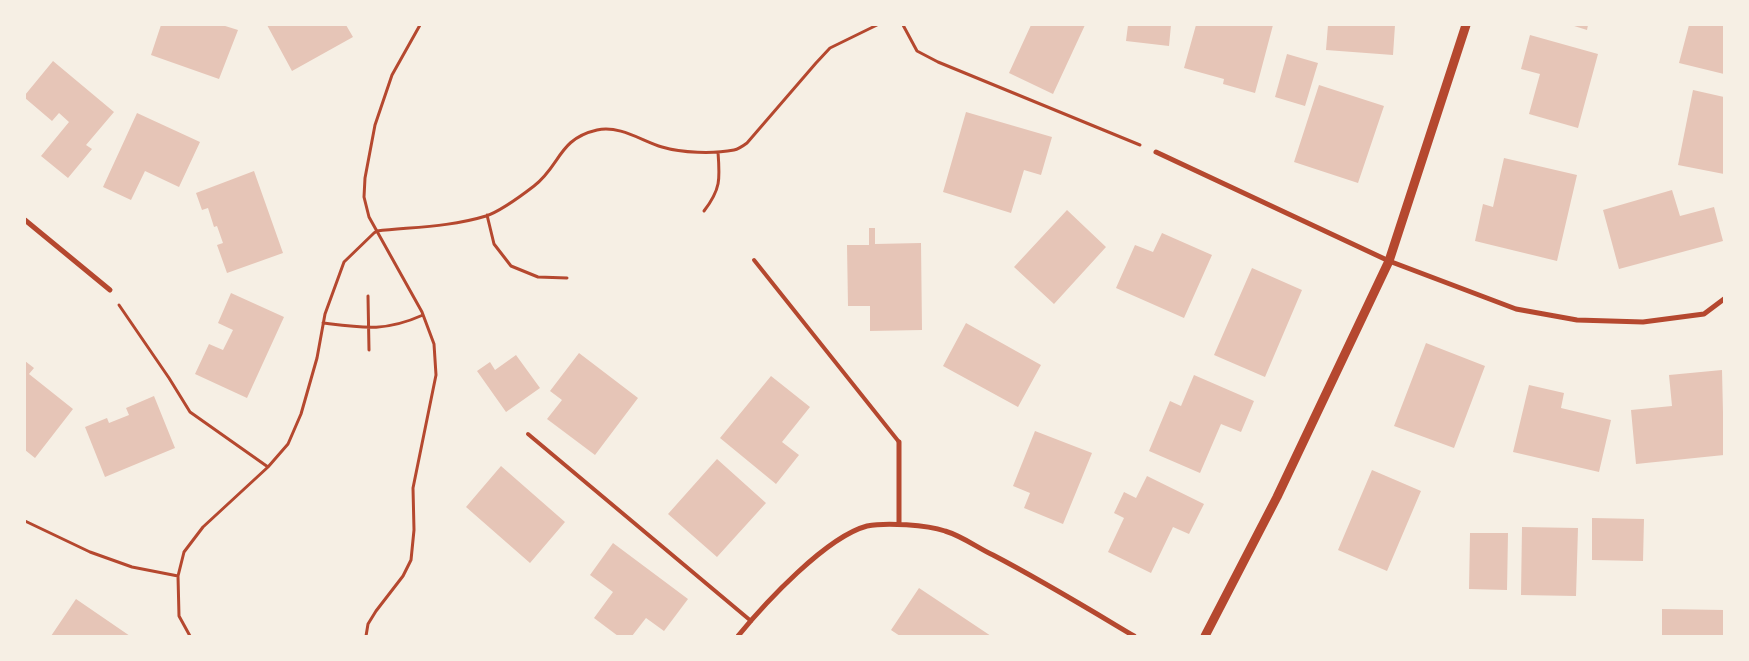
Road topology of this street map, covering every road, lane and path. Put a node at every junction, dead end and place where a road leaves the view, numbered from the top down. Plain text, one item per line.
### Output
1 (420, 25) edge
2 (877, 25) edge
3 (903, 25) edge
4 (1466, 25) edge
5 (718, 152) junction
6 (1156, 152) joint
7 (704, 212) dead end
8 (487, 215) junction
9 (25, 220) edge
10 (377, 231) junction
11 (754, 260) dead end
12 (1389, 261) junction
13 (567, 278) dead end
14 (110, 290) joint
15 (368, 296) dead end
16 (1724, 299) edge
17 (423, 315) junction
18 (323, 323) junction
19 (368, 329) junction
20 (368, 350) dead end
21 (528, 434) dead end
22 (899, 442) joint
23 (268, 468) junction
24 (25, 521) edge
25 (899, 524) junction
26 (178, 576) junction
27 (751, 620) junction
28 (190, 636) edge
29 (366, 636) edge
30 (738, 636) edge
31 (1134, 636) edge
32 (1205, 636) edge

1 - 10 path
2 - 5 path
3 - 6 path
4 - 12 street
5 - 7 path
5 - 8 path
6 - 12 street
8 - 10 path
8 - 13 path
9 - 14 street
10 - 17 path
10 - 18 path
11 - 22 lane
12 - 16 street
12 - 32 street
14 - 23 path
15 - 19 path
17 - 19 path
17 - 29 path
18 - 19 path
18 - 23 path
19 - 20 path
21 - 27 lane
22 - 25 street
23 - 26 path
24 - 26 path
25 - 27 street
25 - 31 street
26 - 28 path
27 - 30 street

